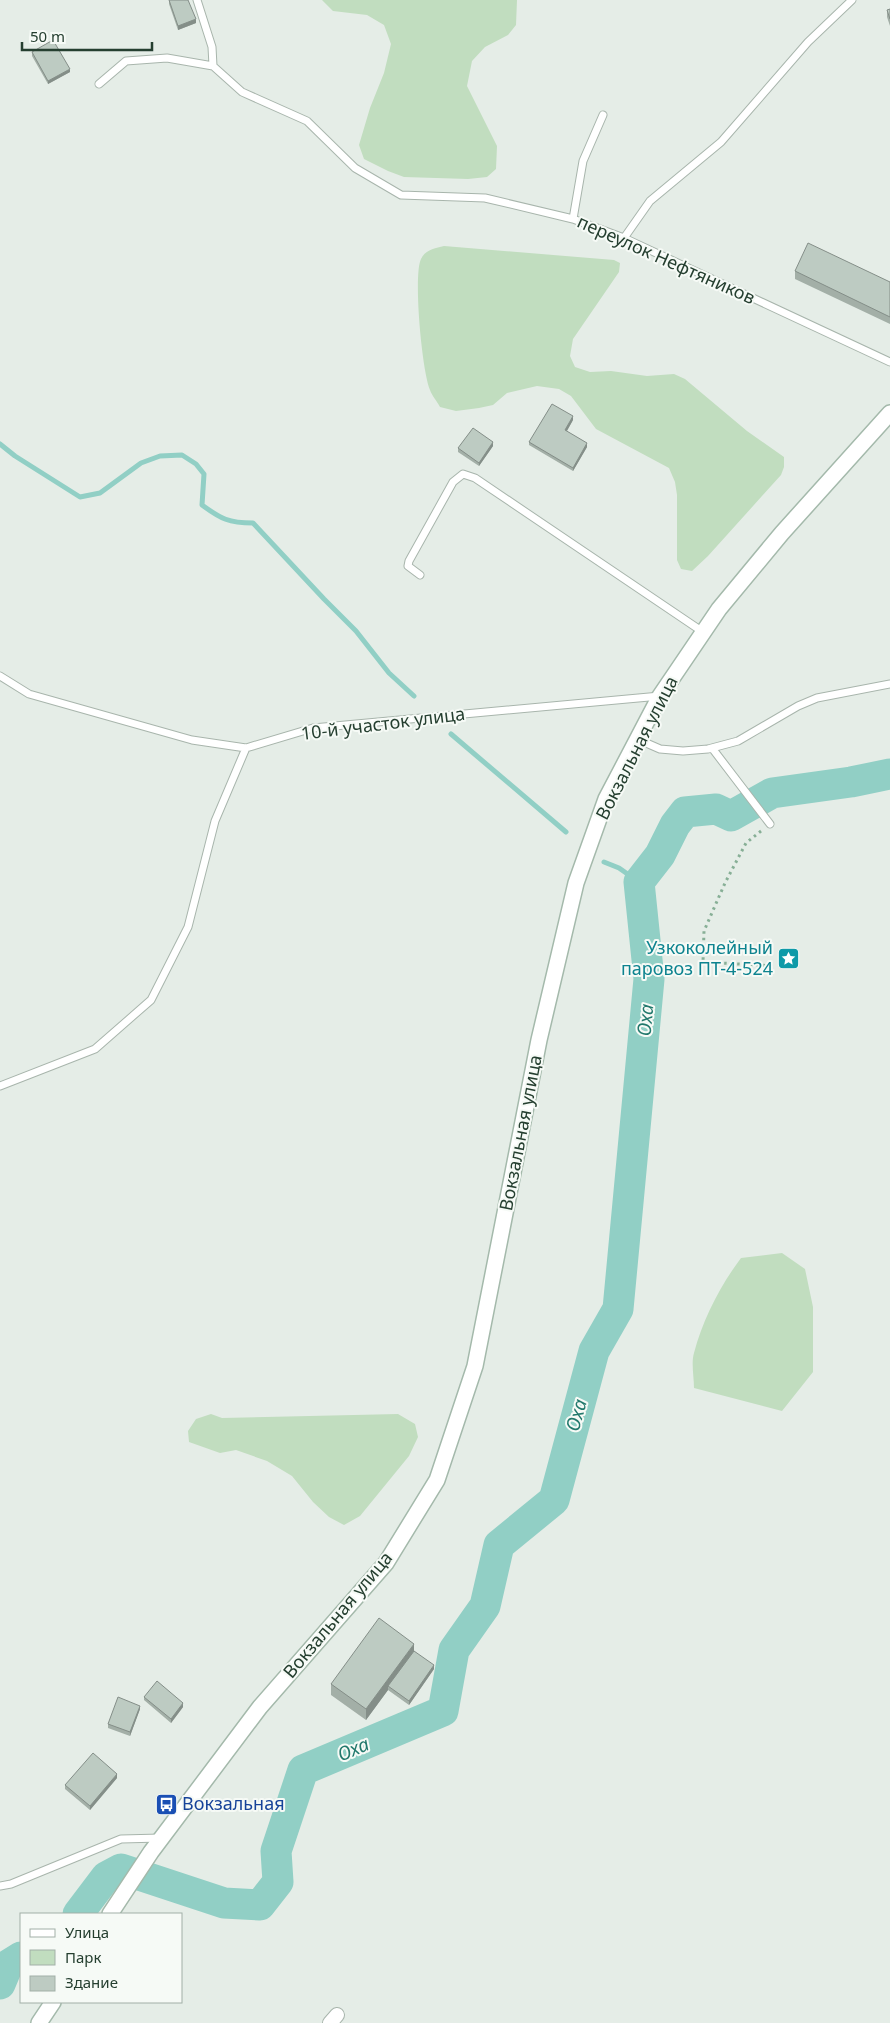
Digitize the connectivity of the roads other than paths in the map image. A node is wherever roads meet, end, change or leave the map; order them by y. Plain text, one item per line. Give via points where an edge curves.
1 (197, 0) edge
2 (852, 0) edge
3 (213, 66) junction
4 (99, 84) dead end
5 (603, 115) dead end
6 (573, 219) junction
7 (624, 238) junction
8 (890, 362) edge
9 (890, 413) edge
10 (420, 575) dead end
11 (704, 632) junction
12 (0, 676) edge
13 (890, 684) edge
14 (660, 696) junction
15 (637, 739) junction
16 (246, 748) junction
17 (712, 748) junction
18 (770, 824) road end
19 (0, 1086) edge
20 (161, 1838) junction
21 (0, 1886) edge
22 (111, 1913) edge
23 (52, 2003) edge
24 (39, 2023) edge

1 - 3 lane via 212,47
2 - 7 lane via 808,42 721,142 650,201
3 - 4 lane via 167,58 126,61
3 - 6 lane, переулок Нефтяников via 242,92 307,122 355,168 401,195 485,198
5 - 6 lane via 583,161
6 - 7 lane, переулок Нефтяников
7 - 8 lane, переулок Нефтяников
9 - 11 street, Вокзальная улица via 782,533
10 - 11 lane via 408,566 409,561 453,482 464,474 475,478
11 - 14 street, Вокзальная улица
12 - 16 lane, 10-й участок улица via 29,694 192,740
13 - 17 lane via 816,698 738,741
14 - 15 street, Вокзальная улица
14 - 16 lane, 10-й участок улица via 313,728
15 - 17 lane via 660,749 683,752
15 - 20 street, Вокзальная улица via 606,799 576,884 539,1040 474,1366 437,1480 386,1563 260,1707
16 - 19 lane via 215,821 188,927 152,1000 95,1049
17 - 18 lane
20 - 21 lane via 121,1839
20 - 22 street, Вокзальная улица
23 - 24 street

